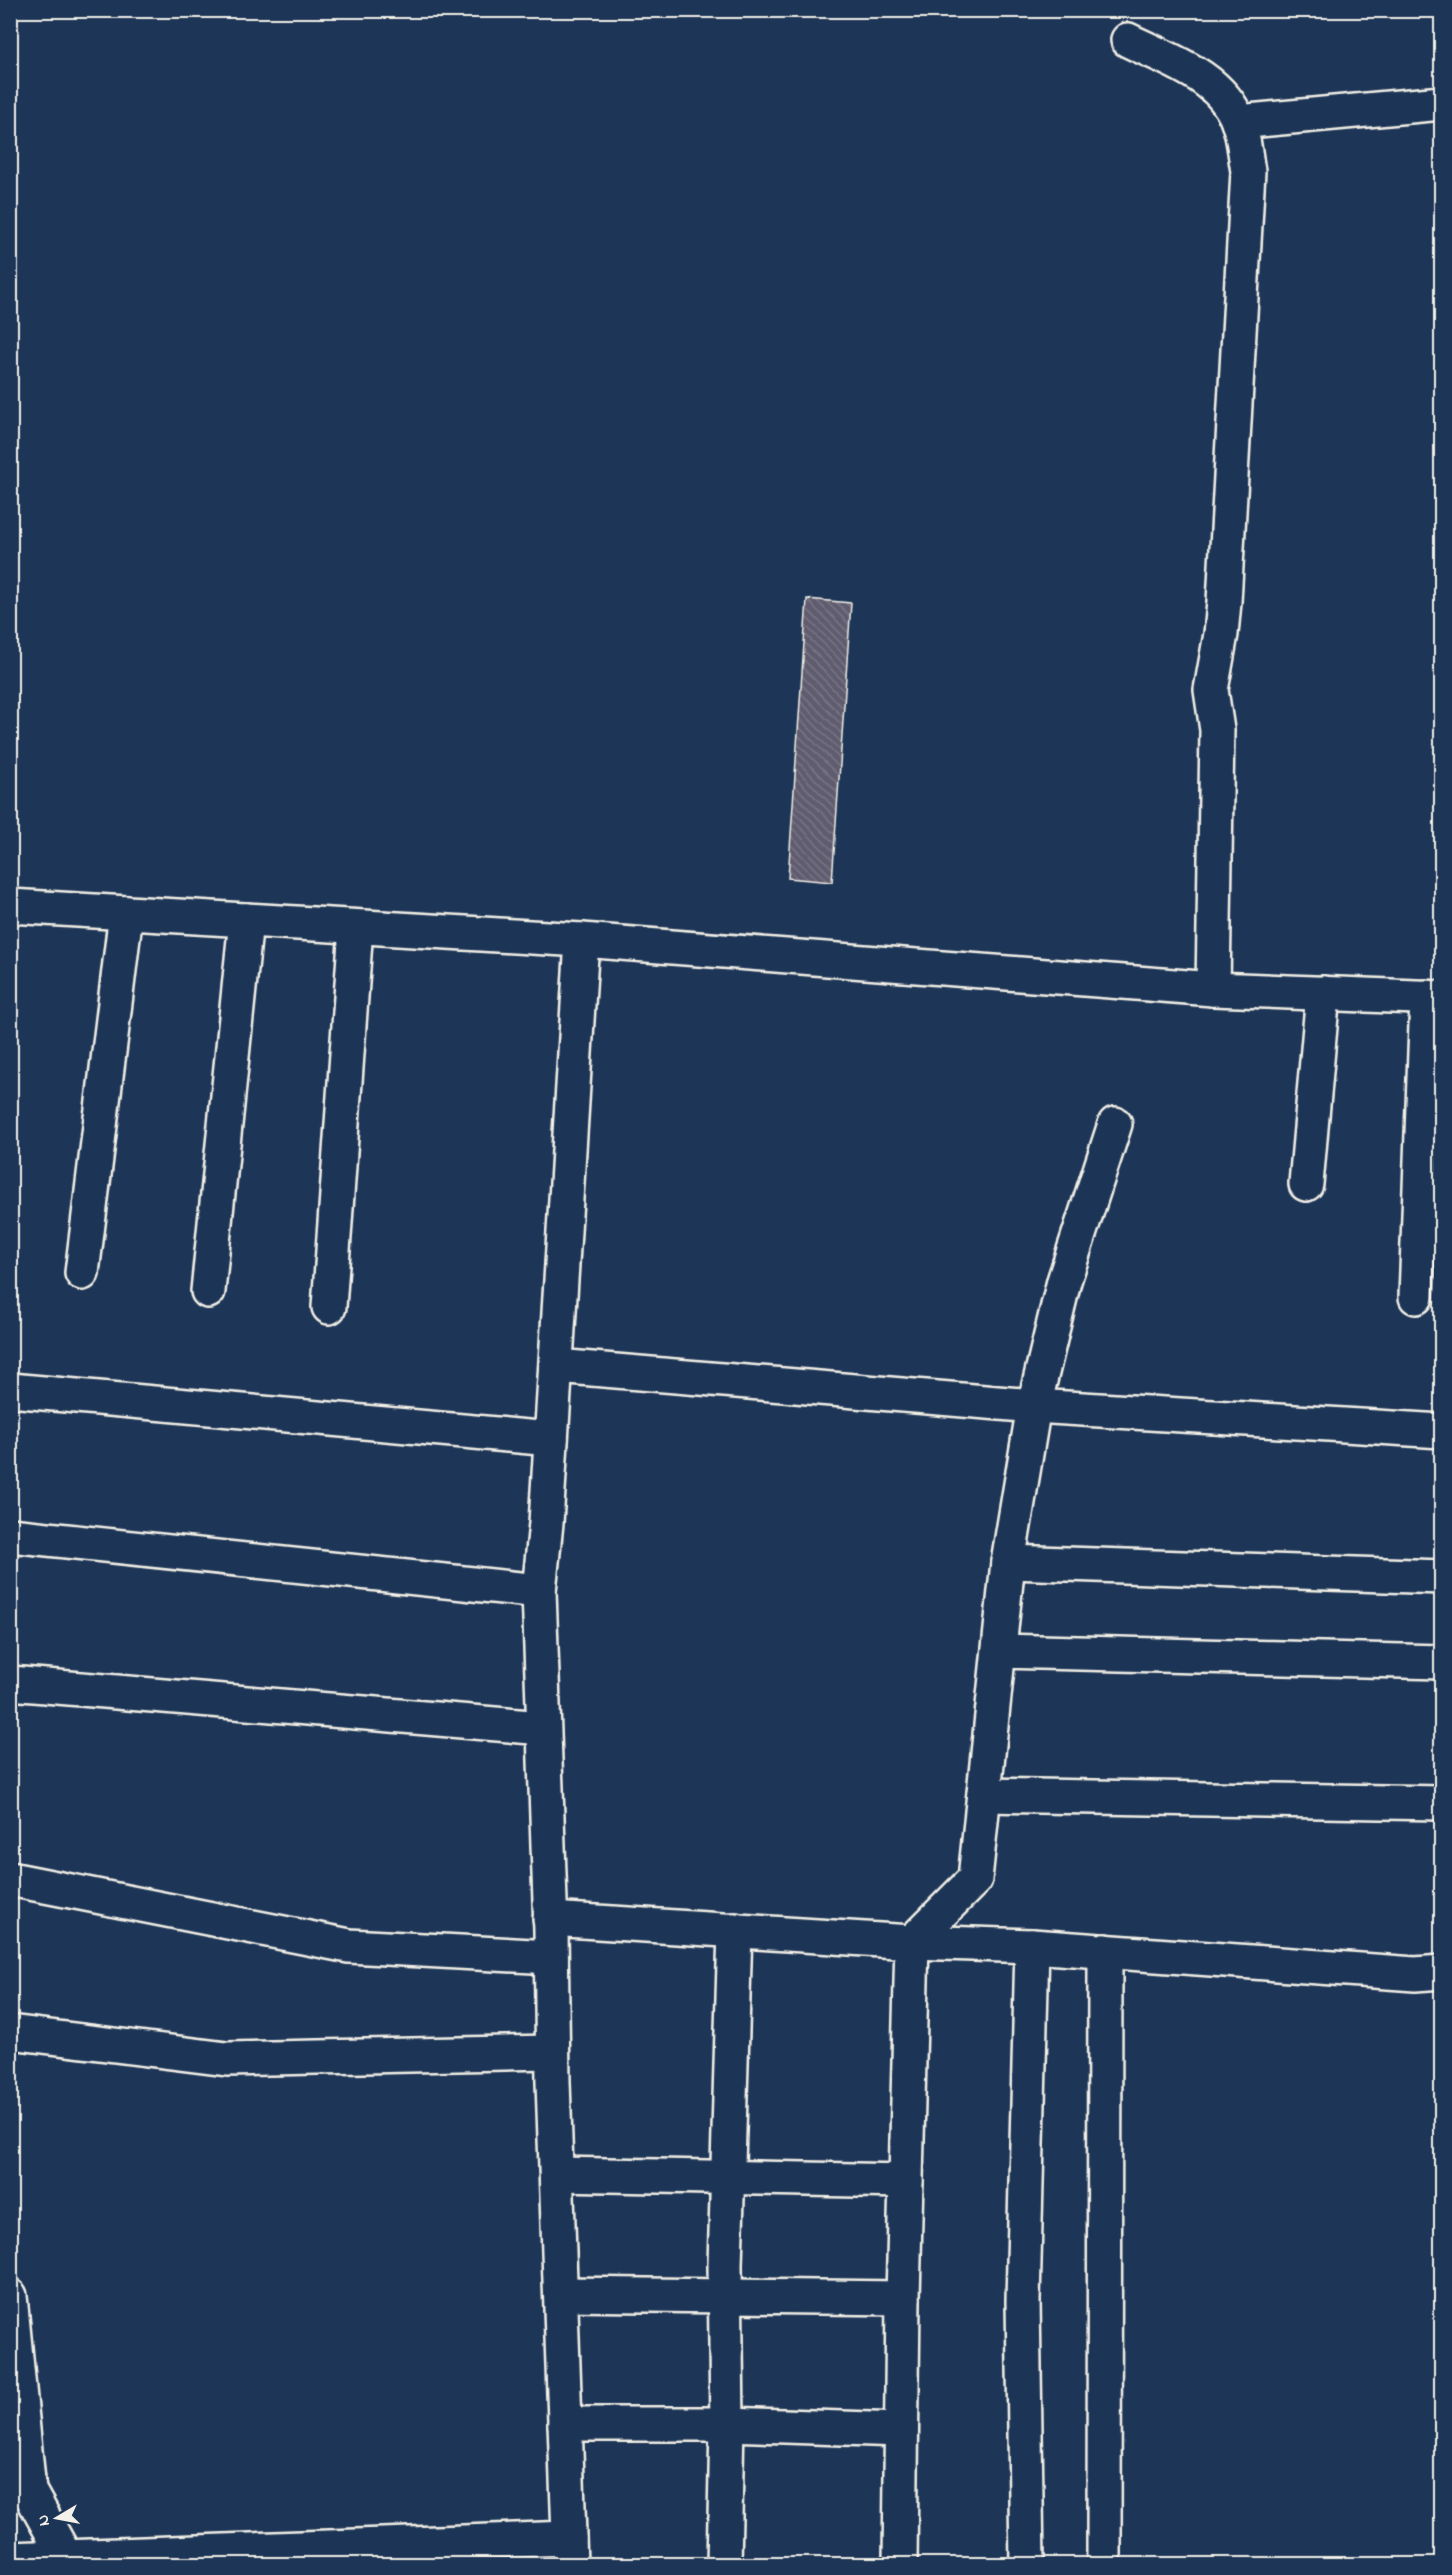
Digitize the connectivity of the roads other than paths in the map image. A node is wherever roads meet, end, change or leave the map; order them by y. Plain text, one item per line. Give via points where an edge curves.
1 (1128, 40) dead end
2 (1442, 103) edge
3 (1238, 122) junction
4 (10, 906) edge
5 (126, 913) junction
6 (246, 920) junction
7 (356, 927) junction
8 (582, 940) junction
9 (1213, 989) junction
10 (1323, 993) junction
11 (1434, 997) edge
12 (1115, 1124) dead end
13 (1306, 1184) dead end
14 (82, 1273) dead end
15 (208, 1291) dead end
16 (1416, 1297) dead end
17 (328, 1307) dead end
18 (556, 1366) junction
19 (10, 1390) edge
20 (1034, 1406) junction
21 (1442, 1431) edge
22 (551, 1439) junction
23 (11, 1541) edge
24 (1008, 1562) junction
25 (1442, 1577) edge
26 (538, 1591) junction
27 (999, 1651) junction
28 (1442, 1662) edge
29 (10, 1683) edge
30 (543, 1728) junction
31 (984, 1795) junction
32 (1442, 1803) edge
33 (10, 1879) edge
34 (550, 1919) junction
35 (735, 1930) junction
36 (912, 1942) junction
37 (1032, 1946) junction
38 (1105, 1951) junction
39 (551, 1958) junction
40 (1442, 1972) edge
41 (10, 2032) edge
42 (552, 2052) junction
43 (557, 2174) junction
44 (728, 2176) junction
45 (906, 2181) junction
46 (562, 2294) junction
47 (725, 2295) junction
48 (10, 2296) edge
49 (903, 2298) junction
50 (565, 2424) junction
51 (727, 2424) junction
52 (902, 2430) junction
53 (570, 2551) edge
54 (10, 2559) edge
55 (66, 2560) edge
56 (724, 2565) edge
57 (900, 2565) edge
58 (1027, 2565) edge
59 (1104, 2565) edge

1 - 3 street via 1194,72 1224,94
2 - 3 street
3 - 9 street via 1248,171 1224,602 1211,690 1217,730
4 - 5 street
5 - 6 street
5 - 14 street
6 - 7 street
6 - 15 street
7 - 8 street
7 - 17 street
8 - 9 street
8 - 18 street
9 - 10 street
10 - 11 street
10 - 13 street
11 - 16 street
12 - 20 street via 1064,1281
18 - 20 street
18 - 22 street
19 - 22 street
20 - 21 street
20 - 24 street
22 - 26 street
23 - 26 street
24 - 25 street
24 - 27 street
26 - 30 street
27 - 28 street
27 - 31 street
29 - 30 street
30 - 34 street
31 - 32 street
31 - 36 street via 975,1880
33 - 39 street via 349,1946
34 - 35 street
34 - 39 street
35 - 36 street
35 - 44 street
36 - 37 street
36 - 45 street
37 - 38 street
37 - 58 street via 1023,2301
38 - 40 street via 1415,1974
38 - 59 street
39 - 42 street
41 - 42 street via 227,2059
42 - 43 street
43 - 44 street
43 - 46 street
44 - 45 street
44 - 47 street
45 - 49 street
46 - 47 street
46 - 50 street
47 - 49 street
47 - 51 street
48 - 55 street via 29,2491
49 - 52 street
50 - 51 street
50 - 53 street
51 - 52 street
51 - 56 street
52 - 57 street
53 - 55 street
54 - 55 street

